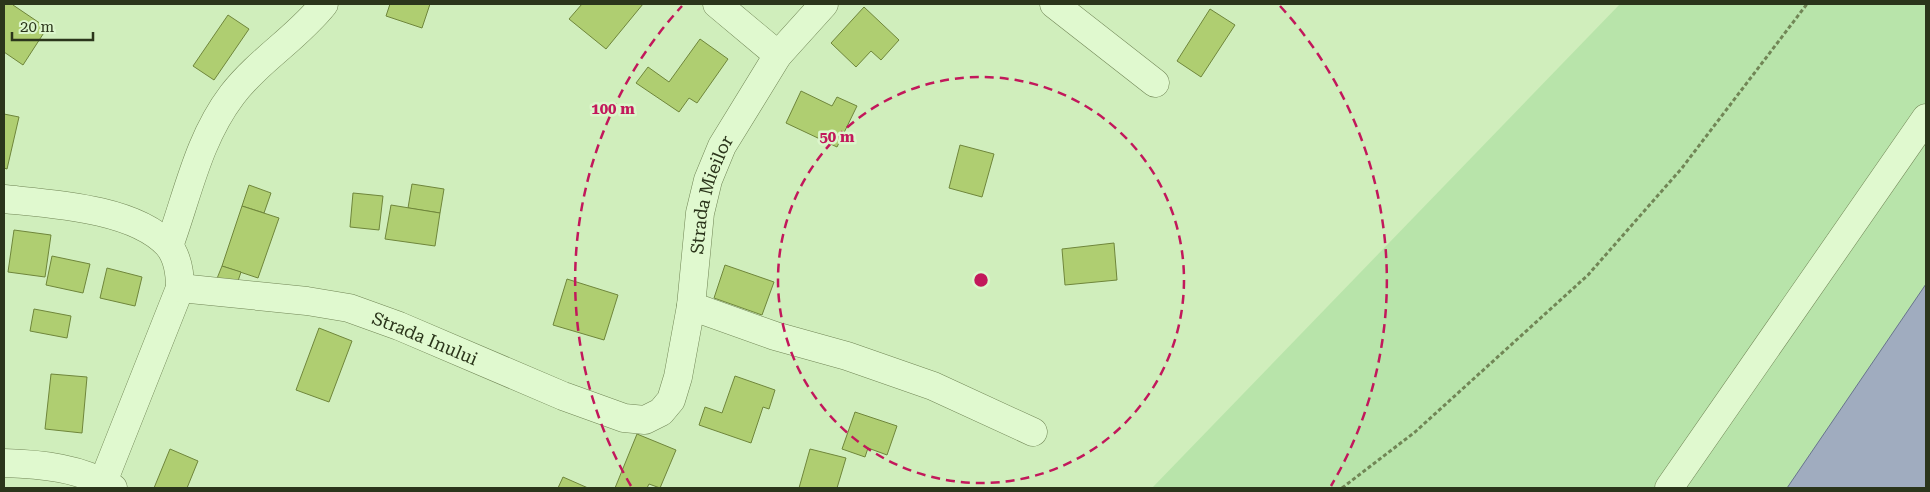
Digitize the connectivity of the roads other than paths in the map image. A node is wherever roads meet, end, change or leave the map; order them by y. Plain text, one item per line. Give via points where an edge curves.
1 (324, 4) edge
2 (718, 4) edge
3 (824, 4) edge
4 (1054, 4) edge
5 (778, 55) junction
6 (1155, 83) dead end
7 (1926, 118) edge
8 (4, 199) edge
9 (169, 246) junction
10 (180, 288) junction
11 (691, 306) junction
12 (661, 412) joint
13 (1033, 432) dead end
14 (4, 462) edge
15 (108, 485) edge
16 (1669, 488) edge

1 - 9 street via 314,17 260,63 232,95 210,130
2 - 5 street
3 - 5 street, Strada Mieilor
4 - 6 street
5 - 11 street, Strada Mieilor via 722,146 708,180 700,213
7 - 16 street
8 - 9 street via 106,214 143,226
9 - 10 street via 180,272
10 - 12 street, Strada Inului via 349,308 624,418 645,420
10 - 15 street
11 - 12 street, Strada Mieilor via 678,377 671,400
11 - 13 street via 933,386
14 - 15 street via 58,467

